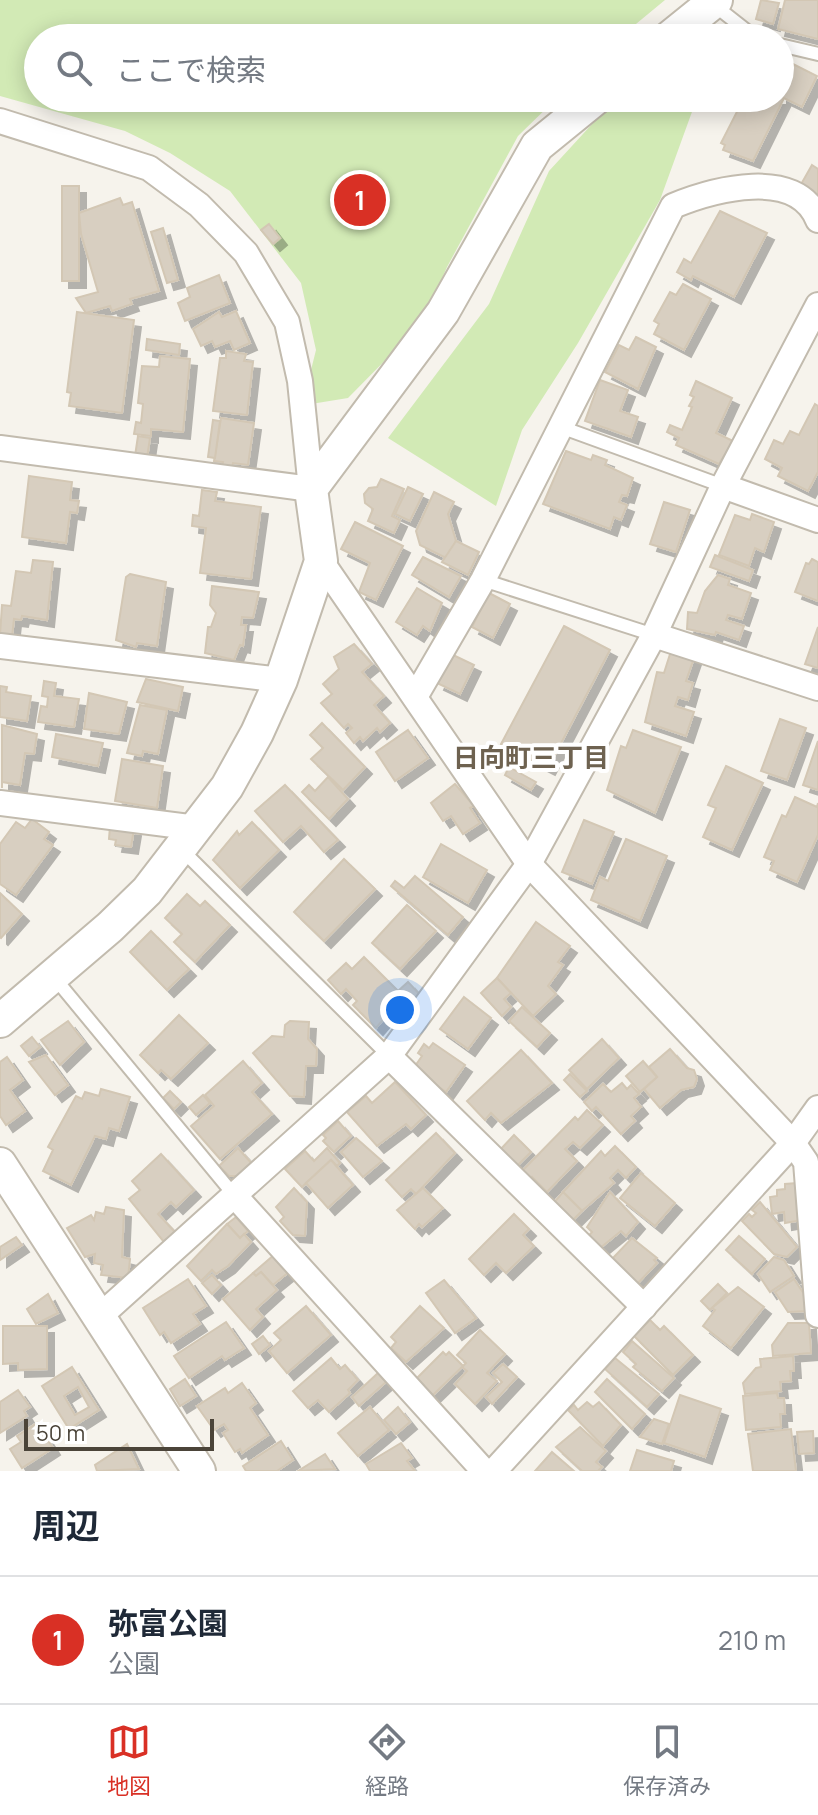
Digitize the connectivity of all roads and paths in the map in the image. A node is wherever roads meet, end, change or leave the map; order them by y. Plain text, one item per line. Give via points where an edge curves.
1 (714, 2) edge
2 (686, 24) edge
3 (740, 24) edge
4 (794, 48) edge
5 (818, 54) edge
6 (579, 112) edge
7 (0, 121) edge
8 (818, 220) edge
9 (818, 305) edge
10 (558, 426) junction
11 (0, 448) edge
12 (723, 486) junction
13 (311, 489) junction
14 (818, 520) edge
15 (321, 561) junction
16 (483, 580) junction
17 (654, 635) junction
18 (0, 646) edge
19 (281, 680) junction
20 (818, 688) edge
21 (415, 697) junction
22 (0, 803) edge
23 (189, 838) junction
24 (529, 864) junction
25 (53, 976) junction
26 (0, 1021) edge
27 (389, 1056) junction
28 (818, 1108) edge
29 (793, 1143) junction
30 (0, 1164) edge
31 (234, 1195) junction
32 (644, 1307) junction
33 (818, 1315) edge
34 (99, 1317) junction
35 (199, 1471) edge
36 (484, 1471) edge
37 (494, 1471) edge

1 - 2 street
1 - 3 lane
4 - 5 lane
6 - 13 street via 537,146 443,312
7 - 13 street via 149,168 199,205 246,253 287,322 300,381
8 - 10 street via 787,189 762,185 697,196 673,206
9 - 12 street
10 - 12 lane
10 - 16 street
11 - 13 street
12 - 14 street
12 - 17 street
13 - 15 street
15 - 19 street
15 - 21 street
16 - 17 lane
16 - 21 street
17 - 20 street
17 - 24 street
18 - 19 street
19 - 23 street via 250,746
21 - 24 street
22 - 23 street
23 - 25 street via 138,900
23 - 27 lane
24 - 27 street
24 - 29 street
25 - 26 street
25 - 31 lane
27 - 31 street
27 - 32 street
28 - 29 street
29 - 32 street
29 - 33 street via 806,1162
30 - 34 street
31 - 34 street
31 - 36 street
32 - 37 street
34 - 35 street

